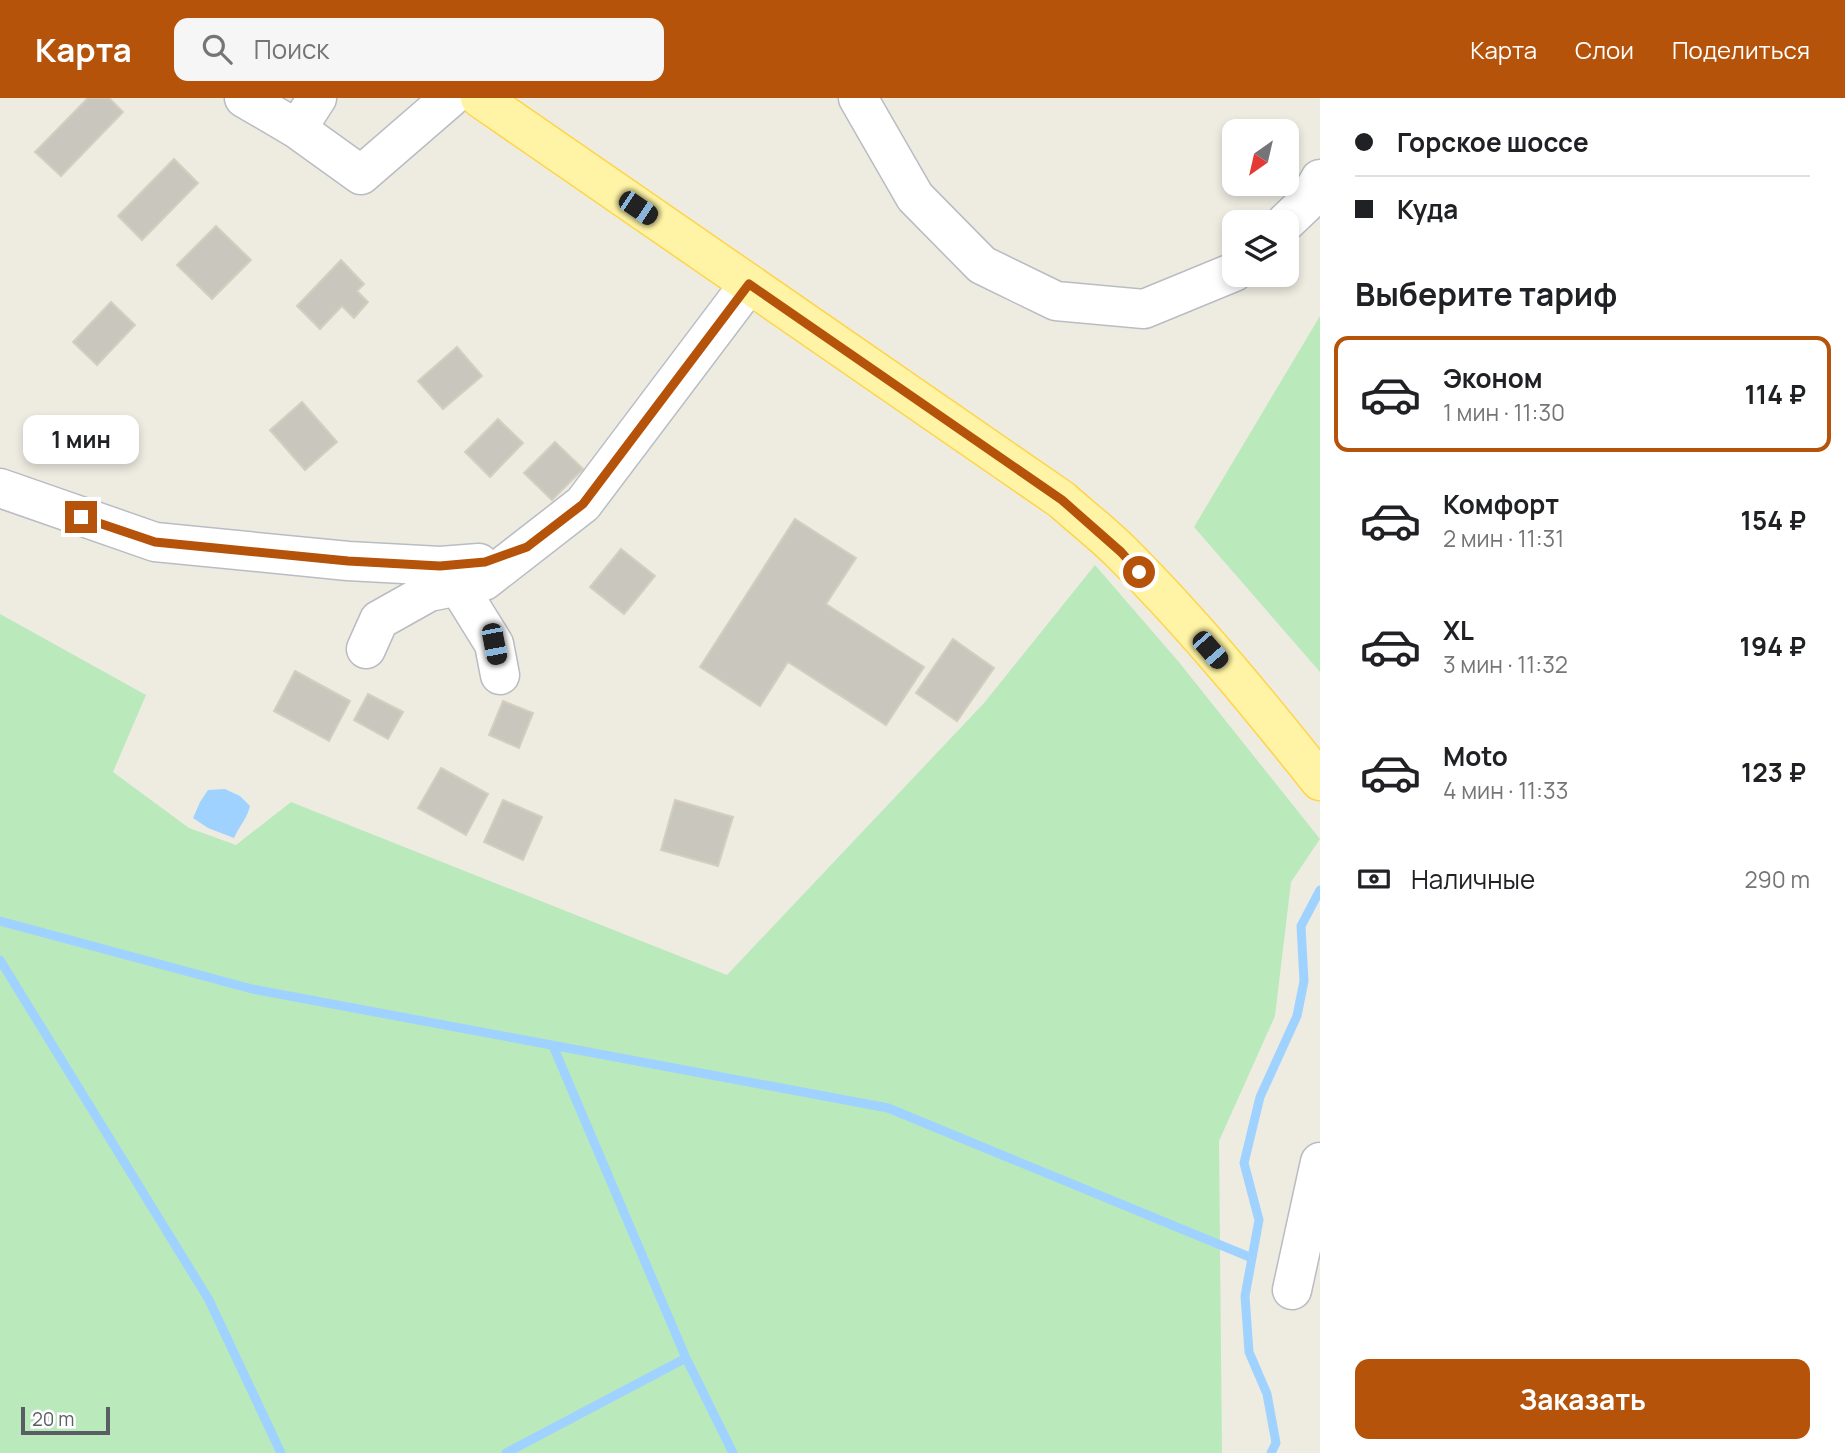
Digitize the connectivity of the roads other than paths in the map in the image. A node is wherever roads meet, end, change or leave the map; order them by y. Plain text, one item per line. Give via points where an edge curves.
1 (244, 98) edge
2 (450, 98) edge
3 (480, 98) edge
4 (858, 98) edge
5 (307, 113) edge
6 (523, 114) edge
7 (1320, 179) edge
8 (1299, 210) edge
9 (1222, 277) edge
10 (749, 284) junction
11 (0, 488) edge
12 (527, 547) junction
13 (458, 586) junction
14 (366, 649) dead end
15 (500, 675) dead end
16 (1320, 781) edge
17 (1320, 1162) edge
18 (1292, 1290) dead end

1 - 5 street
2 - 5 street via 361,175
3 - 6 main road
4 - 9 street via 915,197 982,265 1056,301 1144,309
6 - 10 main road
7 - 8 street
10 - 12 street via 583,504
10 - 16 main road via 1062,500 1121,552 1176,611
11 - 12 street via 155,542 440,566 485,562
12 - 13 street via 484,581
13 - 14 street via 429,592 379,620
13 - 15 street via 494,644
17 - 18 street

